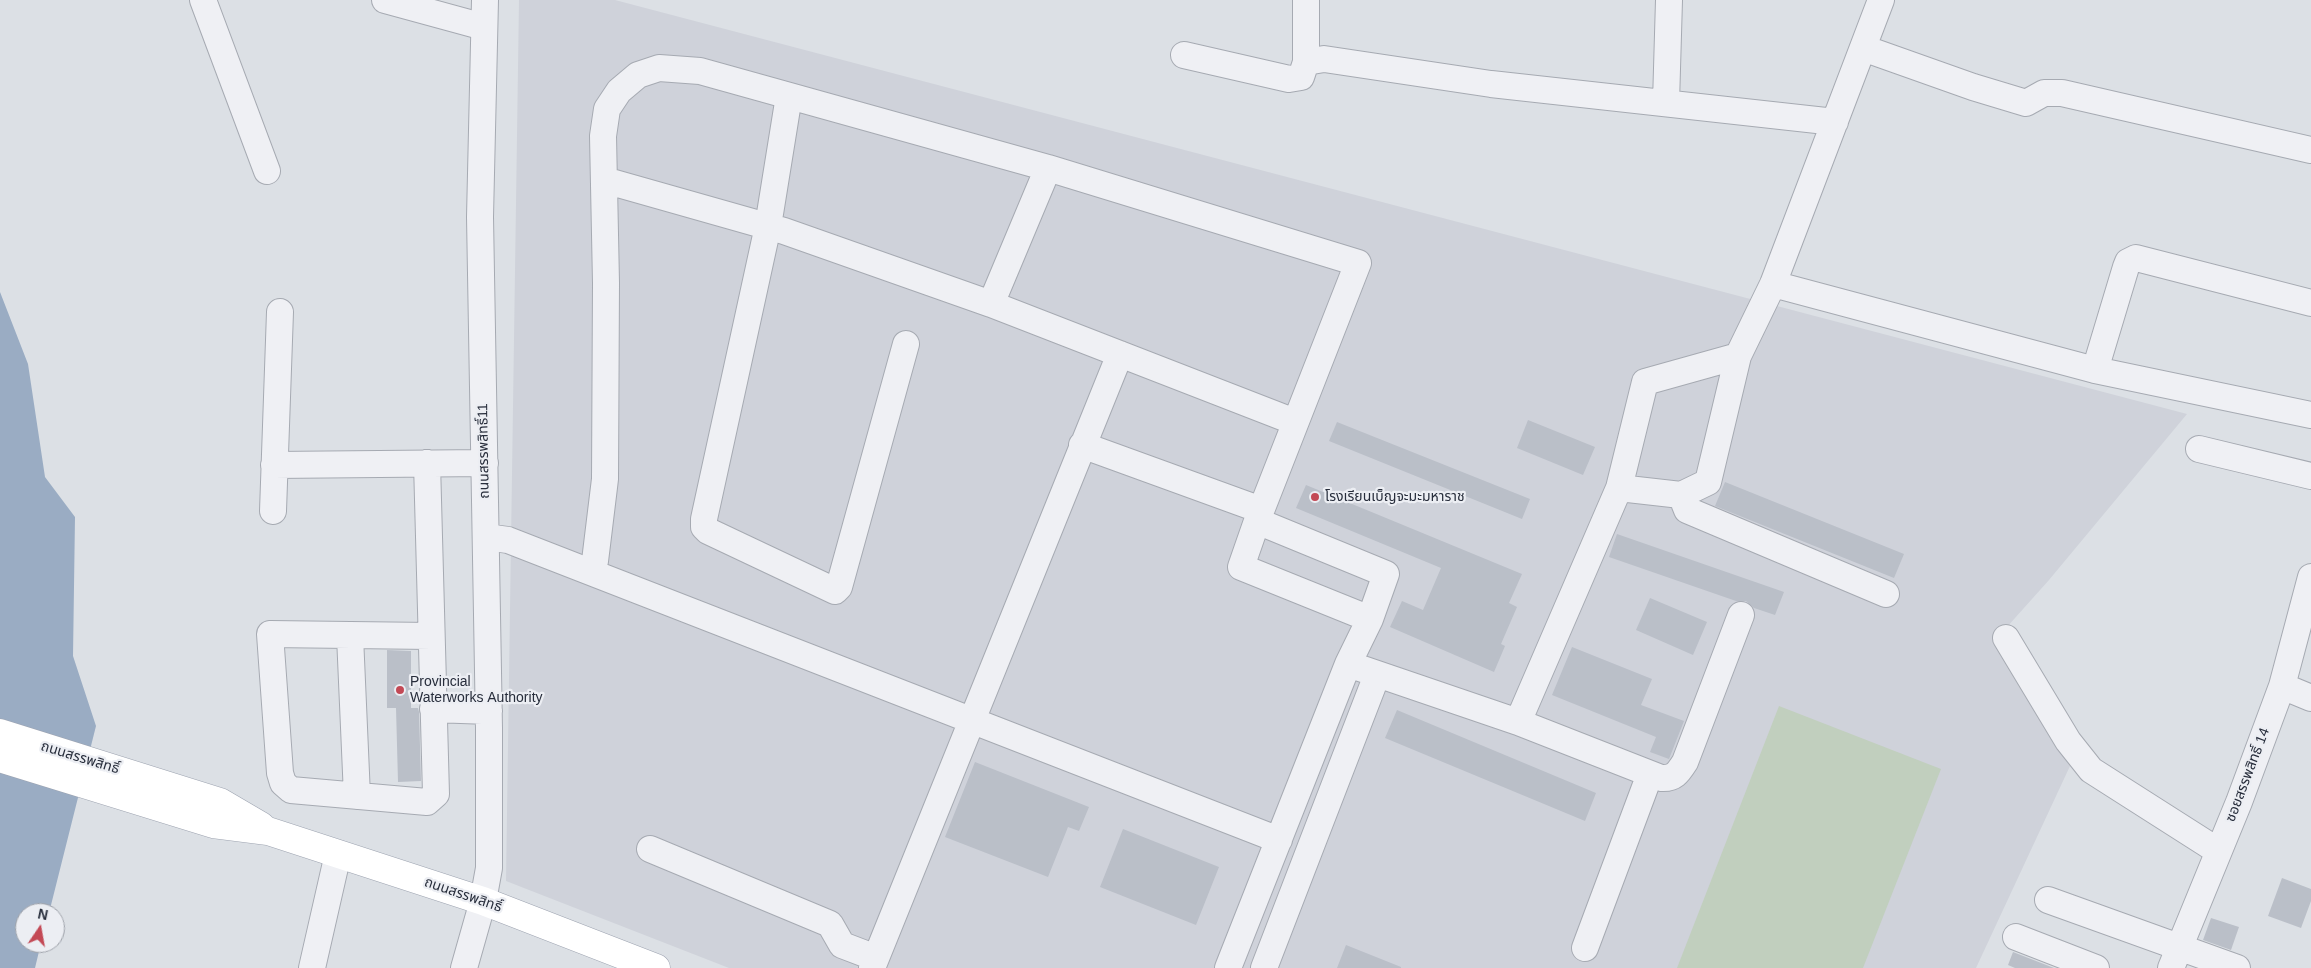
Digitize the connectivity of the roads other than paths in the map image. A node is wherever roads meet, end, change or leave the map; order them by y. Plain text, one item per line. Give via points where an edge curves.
1 (203, 0) edge
2 (385, 0) edge
3 (485, 0) edge
4 (1306, 0) edge
5 (1669, 0) edge
6 (1881, 0) edge
7 (484, 28) junction
8 (1863, 48) junction
9 (1184, 56) dead end
10 (1306, 62) junction
11 (789, 96) junction
12 (1666, 103) junction
13 (1835, 122) junction
14 (2311, 150) edge
15 (1048, 168) junction
16 (267, 171) dead end
17 (604, 180) junction
18 (768, 226) junction
19 (1773, 284) junction
20 (991, 304) junction
21 (2311, 304) edge
22 (280, 312) dead end
23 (906, 344) dead end
24 (1120, 354) junction
25 (1738, 356) junction
26 (2095, 370) junction
27 (2311, 415) edge
28 (1295, 422) junction
29 (1082, 445) junction
30 (2199, 449) dead end
31 (428, 463) junction
32 (485, 463) junction
33 (274, 466) junction
34 (2311, 476) edge
35 (1619, 488) junction
36 (1681, 496) junction
37 (272, 511) dead end
38 (1259, 516) junction
39 (486, 537) junction
40 (591, 572) junction
41 (2310, 589) edge
42 (1886, 594) dead end
43 (1741, 615) dead end
44 (1370, 619) junction
45 (350, 636) junction
46 (431, 636) junction
47 (2006, 638) dead end
48 (1348, 664) junction
49 (1376, 675) junction
50 (2282, 686) junction
51 (2311, 698) edge
52 (433, 709) junction
53 (489, 711) junction
54 (970, 721) junction
55 (1518, 722) junction
56 (0, 733) edge
57 (0, 758) edge
58 (1650, 774) junction
59 (357, 796) junction
60 (217, 813) junction
61 (1279, 840) junction
62 (650, 849) dead end
63 (2218, 851) junction
64 (338, 854) junction
65 (2048, 900) dead end
66 (483, 901) junction
67 (2016, 937) dead end
68 (1584, 948) dead end
69 (2175, 958) edge
70 (874, 963) edge
71 (639, 965) edge
72 (312, 968) edge
73 (464, 968) edge
74 (1228, 968) edge
75 (1264, 968) edge
76 (2096, 968) edge
77 (2237, 968) edge

1 - 16 street
2 - 7 street
3 - 7 street, ถนนสรรพสิทธิ์11
4 - 10 street
5 - 12 street
6 - 8 street
7 - 32 street, ถนนสรรพสิทธิ์11 via 480,217
8 - 13 street
8 - 14 street via 2026,103 2044,93 2062,93
9 - 10 street via 1289,79 1302,77
10 - 12 street via 1324,59 1491,84
11 - 15 street
11 - 17 street via 700,71 659,68 638,75 619,91 607,109 603,136
11 - 18 street
12 - 13 street
13 - 19 street
15 - 20 street
15 - 28 street via 1358,263
17 - 18 street
17 - 40 street via 605,479
18 - 20 street
18 - 23 street via 704,519 704,527 708,531 835,591 839,587
19 - 25 street
19 - 26 street
20 - 24 street
21 - 26 street via 2136,258 2126,267
22 - 33 street
24 - 28 street
24 - 29 street
25 - 35 street via 1645,382
25 - 36 street via 1708,482
26 - 27 street
28 - 38 street
29 - 38 street
29 - 54 street
30 - 34 street
31 - 32 street
31 - 33 street
31 - 46 street
32 - 39 street, ถนนสรรพสิทธิ์11
33 - 37 street
35 - 36 street
35 - 55 street
36 - 42 street via 1687,510
38 - 44 street via 1386,574
38 - 44 street via 1241,567
39 - 40 street via 508,540
39 - 53 street, ถนนสรรพสิทธิ์11
40 - 54 street
41 - 50 street, ซอยสรรพสิทธิ์ 14
43 - 58 street via 1685,762 1670,778
44 - 48 street
45 - 46 street
45 - 59 street
45 - 59 street via 270,634 280,773 284,783 291,790
46 - 52 street
47 - 63 street via 2068,741 2091,770
48 - 49 street
48 - 61 street
49 - 55 street
49 - 75 street
50 - 51 street
50 - 63 street, ซอยสรรพสิทธิ์ 14
52 - 53 street
52 - 59 street via 436,789 433,799 427,802
53 - 66 street, ถนนสรรพสิทธิ์11 via 489,868
54 - 61 street
54 - 70 street
55 - 58 street
56 - 60 main road, ถนนสรรพสิทธิ์
57 - 60 main road, ถนนสรรพสิทธิ์
58 - 68 street
60 - 64 main road, ถนนสรรพสิทธิ์
61 - 74 street
62 - 70 street via 830,924 842,945
63 - 69 street, ซอยสรรพสิทธิ์ 14
64 - 66 main road, ถนนสรรพสิทธิ์
64 - 72 street
65 - 69 street
66 - 71 main road, ถนนสรรพสิทธิ์
66 - 73 street, ถนนสรรพสิทธิ์11
67 - 76 street
69 - 77 street

